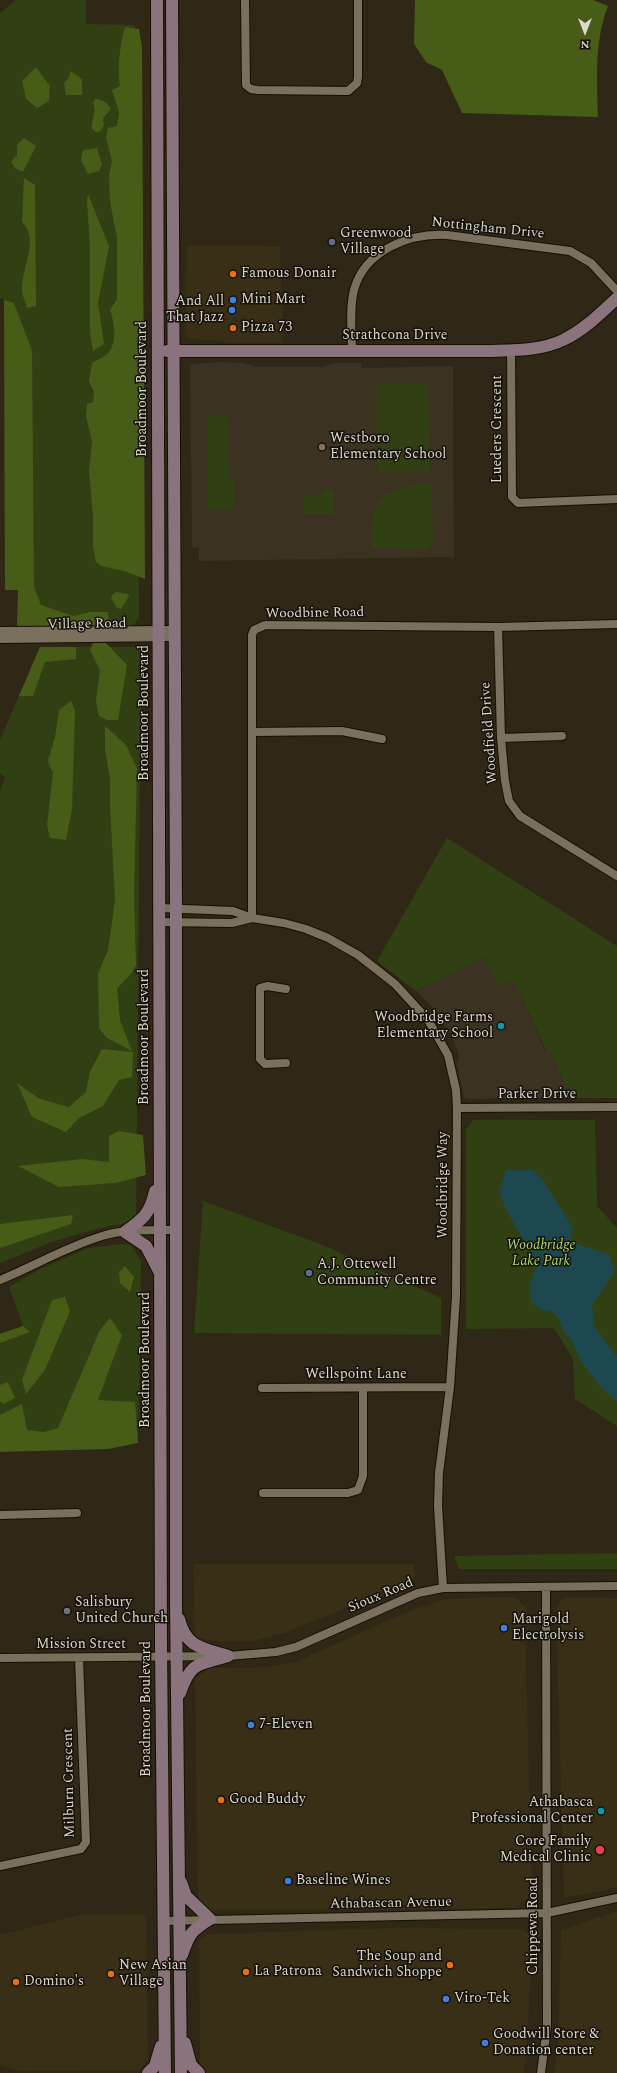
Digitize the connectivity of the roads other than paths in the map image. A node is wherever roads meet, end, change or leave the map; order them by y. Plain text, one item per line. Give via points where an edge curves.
1 (157, 0) edge
2 (172, 0) edge
3 (245, 0) edge
4 (358, 0) edge
5 (617, 291) edge
6 (617, 298) edge
7 (511, 350) junction
8 (158, 351) junction
9 (174, 351) junction
10 (352, 352) junction
11 (617, 499) edge
12 (617, 624) edge
13 (498, 627) junction
14 (0, 631) edge
15 (160, 634) junction
16 (174, 634) junction
17 (0, 639) edge
18 (252, 732) junction
19 (562, 736) dead end
20 (501, 738) junction
21 (382, 739) dead end
22 (617, 876) edge
23 (176, 907) junction
24 (160, 908) junction
25 (252, 918) junction
26 (160, 922) junction
27 (175, 922) junction
28 (286, 989) dead end
29 (286, 1063) dead end
30 (617, 1107) edge
31 (457, 1108) junction
32 (160, 1169) junction
33 (160, 1230) junction
34 (175, 1230) junction
35 (125, 1232) junction
36 (161, 1276) junction
37 (0, 1280) edge
38 (450, 1387) junction
39 (262, 1388) dead end
40 (363, 1388) junction
41 (263, 1493) dead end
42 (77, 1513) dead end
43 (0, 1515) edge
44 (617, 1586) edge
45 (546, 1587) junction
46 (443, 1588) junction
47 (176, 1602) junction
48 (228, 1656) junction
49 (161, 1657) junction
50 (176, 1657) junction
51 (0, 1658) edge
52 (79, 1658) junction
53 (178, 1718) junction
54 (0, 1866) edge
55 (178, 1870) junction
56 (617, 1898) edge
57 (547, 1913) junction
58 (210, 1919) junction
59 (164, 1921) junction
60 (178, 1921) junction
61 (179, 1967) junction
62 (179, 2014) junction
63 (164, 2031) junction
64 (148, 2073) edge
65 (165, 2073) edge
66 (181, 2073) edge
67 (199, 2073) edge
68 (541, 2073) edge

1 - 8 main road, Broadmoor Boulevard
2 - 9 main road, Broadmoor Boulevard
3 - 4 street via 246,85 250,89 348,91 357,83 358,78
5 - 10 street, Nottingham Drive via 591,263 570,251 447,235 430,234 416,237 389,248 375,259 360,277 354,290
6 - 7 main road, Strathcona Drive via 595,318 562,340
7 - 10 main road, Strathcona Drive
7 - 11 street, Lueders Crescent via 512,497 518,503
8 - 9 main road, Strathcona Drive
8 - 15 main road, Broadmoor Boulevard
9 - 10 main road, Strathcona Drive
9 - 16 main road, Broadmoor Boulevard
12 - 13 street, Woodbine Road
13 - 18 street, Woodbine Road via 258,627 252,635
13 - 20 street, Woodfield Drive
14 - 15 street, Village Road
15 - 16 street, Village Road
15 - 17 street, Village Road
15 - 24 main road, Broadmoor Boulevard
16 - 23 main road, Broadmoor Boulevard
18 - 21 street via 342,731
18 - 25 street, Woodbine Road
19 - 20 street
20 - 22 street, Woodfield Drive via 509,801 520,816
23 - 24 street, Woodbridge Way
23 - 25 street, Woodbridge Way via 233,911
23 - 27 main road, Broadmoor Boulevard
24 - 26 main road, Broadmoor Boulevard
25 - 27 street, Woodbridge Way via 232,923
25 - 31 street, Woodbridge Way via 284,923 328,938 358,955 394,984 428,1020 438,1035 448,1055
26 - 27 street, Woodbridge Way
26 - 32 main road, Broadmoor Boulevard
27 - 34 main road, Broadmoor Boulevard
28 - 29 street via 266,986 260,988 260,1059 266,1064
30 - 31 street, Parker Drive
31 - 38 street, Woodbridge Way via 456,1296
32 - 33 main road, Broadmoor Boulevard
32 - 35 main road via 149,1212
33 - 34 street
33 - 35 street
33 - 36 main road, Broadmoor Boulevard
34 - 47 main road, Broadmoor Boulevard
35 - 36 main road via 146,1246
35 - 37 street via 103,1236 70,1248
36 - 49 main road, Broadmoor Boulevard
38 - 40 street, Wellspoint Lane
38 - 46 street, Woodbridge Way via 439,1473 438,1506
39 - 40 street, Wellspoint Lane
40 - 41 street via 363,1476 358,1490 348,1493
42 - 43 street
44 - 45 street, Sioux Road
45 - 46 street, Sioux Road
45 - 57 street, Chippewa Road
46 - 48 street, Sioux Road via 418,1593 296,1647 276,1652
47 - 48 main road via 182,1631 189,1641
47 - 50 main road, Broadmoor Boulevard
48 - 50 street, Sioux Road
48 - 53 main road via 190,1670 179,1696
49 - 50 street, Sioux Road
49 - 52 street, Mission Street
49 - 59 main road, Broadmoor Boulevard
50 - 53 main road, Broadmoor Boulevard
51 - 52 street, Mission Street
52 - 54 street, Milburn Crescent via 86,1842 81,1849
53 - 55 main road, Broadmoor Boulevard
55 - 58 main road via 186,1896
55 - 60 main road, Broadmoor Boulevard
56 - 57 street, Athabascan Avenue
57 - 58 street, Athabascan Avenue
57 - 68 street, Chippewa Road via 547,2027
58 - 60 street, Athabascan Avenue
58 - 61 main road via 201,1924 186,1941
59 - 60 street, Athabascan Avenue
59 - 63 main road, Broadmoor Boulevard
60 - 61 main road, Broadmoor Boulevard
61 - 62 main road, Broadmoor Boulevard
62 - 66 main road, Broadmoor Boulevard
62 - 67 main road via 191,2065
63 - 64 main road via 155,2066
63 - 65 main road, Broadmoor Boulevard

